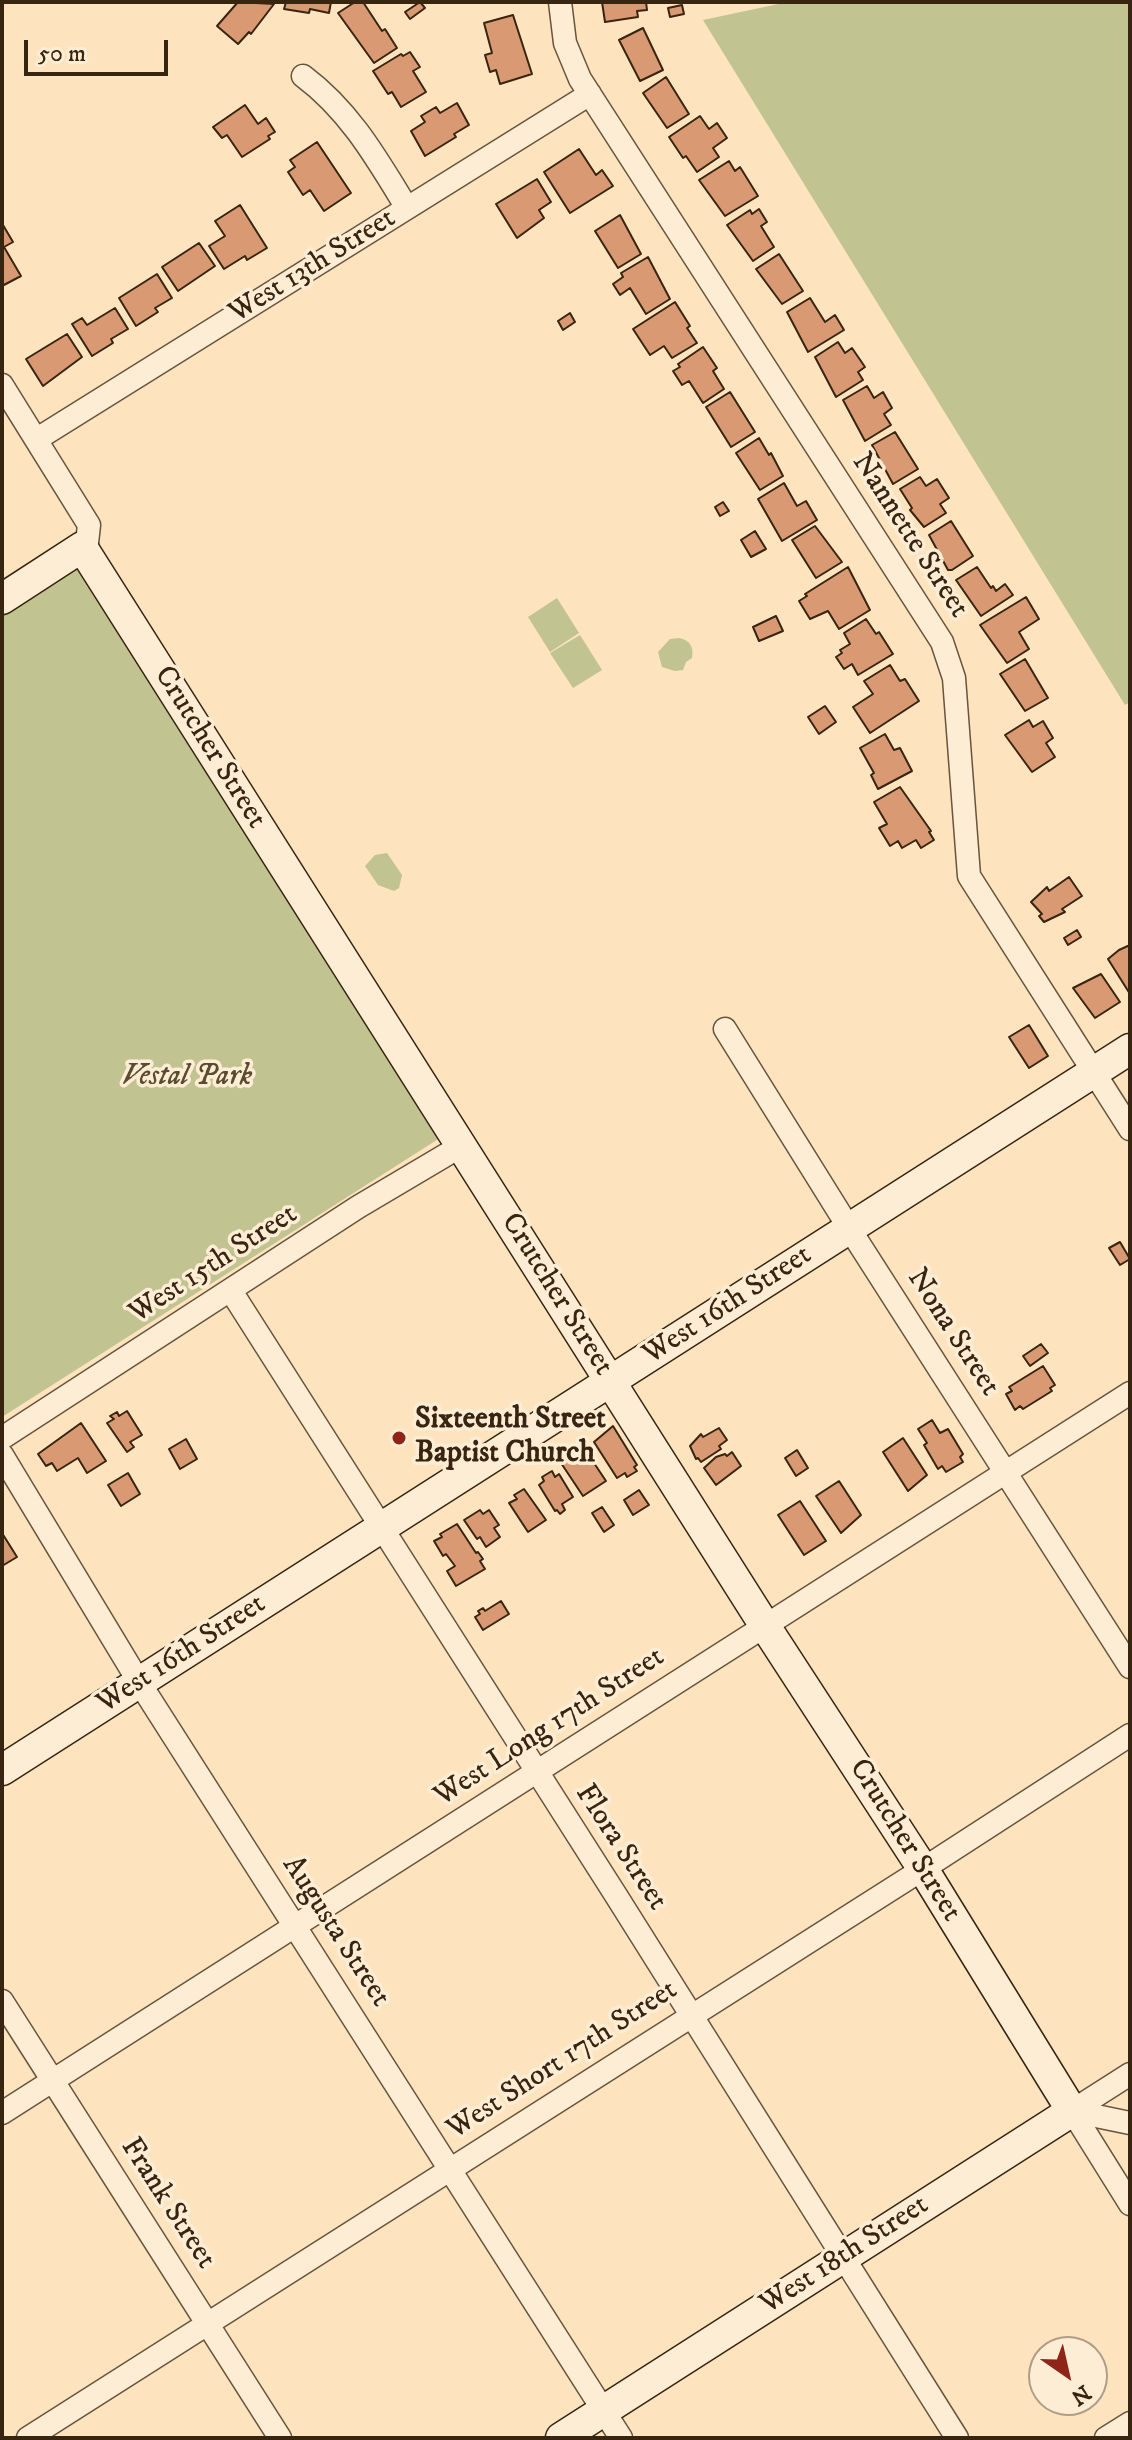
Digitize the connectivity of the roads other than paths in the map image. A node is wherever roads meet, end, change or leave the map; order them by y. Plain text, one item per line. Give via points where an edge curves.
1 (560, 2) edge
2 (303, 76) dead end
3 (590, 94) junction
4 (407, 208) junction
5 (2, 385) edge
6 (37, 439) junction
7 (82, 547) junction
8 (2, 599) edge
9 (725, 1029) dead end
10 (1130, 1049) edge
11 (1094, 1072) junction
12 (1130, 1129) edge
13 (461, 1146) junction
14 (849, 1228) junction
15 (231, 1291) junction
16 (610, 1381) junction
17 (1130, 1393) edge
18 (2, 1438) edge
19 (2, 1455) edge
20 (1005, 1472) junction
21 (380, 1528) junction
22 (765, 1626) junction
23 (1130, 1667) edge
24 (139, 1682) junction
25 (1130, 1735) edge
26 (2, 1770) edge
27 (535, 1773) junction
28 (923, 1869) junction
29 (295, 1926) junction
30 (2, 2001) edge
31 (689, 2016) junction
32 (1130, 2074) edge
33 (53, 2081) junction
34 (1072, 2111) junction
35 (2, 2113) edge
36 (1130, 2123) edge
37 (450, 2169) junction
38 (1130, 2204) edge
39 (842, 2258) junction
40 (207, 2323) junction
41 (604, 2411) junction
42 (1130, 2423) edge
43 (28, 2438) edge
44 (280, 2438) edge
45 (561, 2438) edge
46 (621, 2438) edge
47 (957, 2438) edge
48 (1106, 2438) edge

1 - 3 street, Nannette Street via 569,59
2 - 4 street via 355,126
3 - 4 street, West 13th Street
3 - 11 street, Nannette Street via 942,642 954,678 969,876
4 - 6 street, West 13th Street
5 - 6 street
6 - 7 street via 89,525
7 - 8 street
7 - 13 street, Crutcher Street
9 - 14 street, Nona Street
10 - 11 street, West 16th Street
11 - 12 street, Nannette Street
11 - 14 street, West 16th Street
13 - 15 street, West 15th Street
13 - 16 street, Crutcher Street
14 - 16 street, West 16th Street
14 - 20 street, Nona Street
15 - 18 street, West 15th Street
15 - 21 street, Flora Street
16 - 21 street, West 16th Street
16 - 22 street, Crutcher Street
17 - 20 street, West Long 17th Street
19 - 24 street, Augusta Street
20 - 22 street, West Long 17th Street
20 - 23 street, Nona Street
21 - 24 street, West 16th Street
21 - 27 street, Flora Street
22 - 27 street, West Long 17th Street
22 - 28 street, Crutcher Street
24 - 26 street, West 16th Street
24 - 29 street, Augusta Street
25 - 28 street, West Short 17th Street
27 - 29 street, West Long 17th Street
27 - 31 street, Flora Street
28 - 31 street, West Short 17th Street
28 - 34 street, Crutcher Street
29 - 33 street, West Long 17th Street
29 - 37 street, Augusta Street
30 - 33 street, Frank Street
31 - 37 street, West Short 17th Street
31 - 39 street, Flora Street
32 - 34 street, West 18th Street
33 - 35 street, West Long 17th Street
33 - 40 street, Frank Street
34 - 36 street
34 - 38 street, Crutcher Street
34 - 39 street, West 18th Street
37 - 40 street, West Short 17th Street
37 - 41 street, Augusta Street
39 - 41 street, West 18th Street
39 - 47 street, Flora Street
40 - 43 street, West Short 17th Street
40 - 44 street, Frank Street
41 - 45 street, West 18th Street
41 - 46 street, Augusta Street
42 - 48 street

